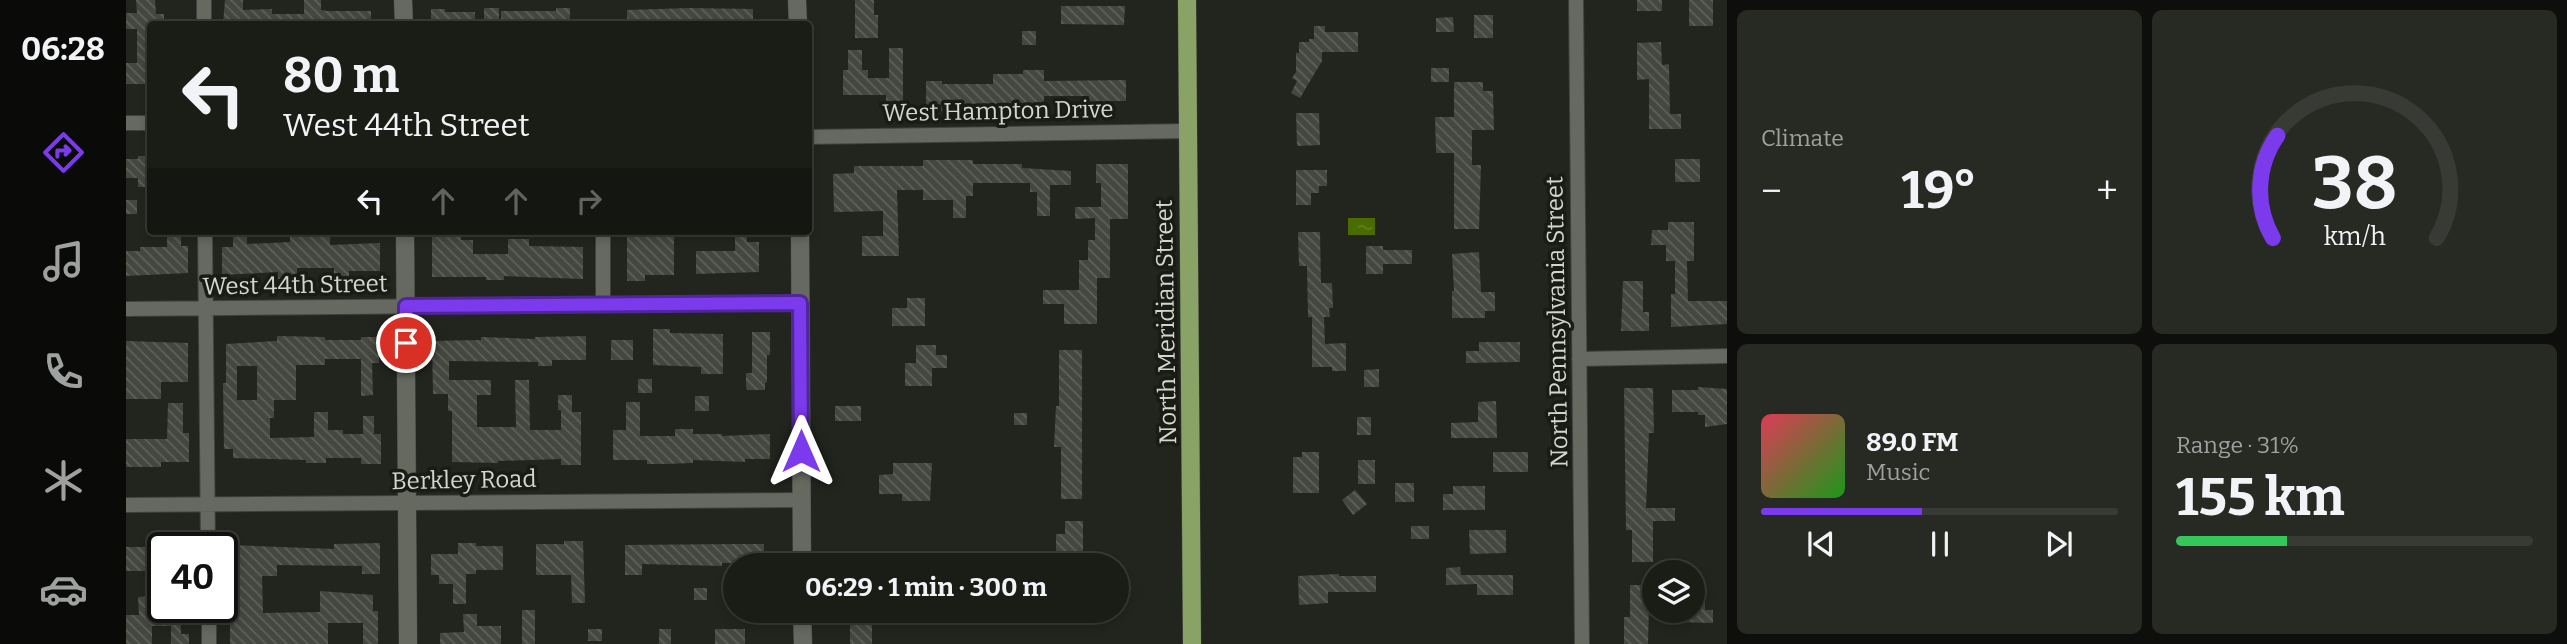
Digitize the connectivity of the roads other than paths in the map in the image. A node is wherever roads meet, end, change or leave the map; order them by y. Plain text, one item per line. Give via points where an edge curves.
1 (204, 0) edge
2 (404, 0) edge
3 (797, 0) edge
4 (1187, 0) edge
5 (1576, 0) edge
6 (204, 21) edge
7 (404, 21) edge
8 (797, 21) edge
9 (126, 123) edge
10 (147, 123) edge
11 (1188, 131) junction
12 (812, 137) edge
13 (205, 235) edge
14 (405, 235) edge
15 (603, 235) edge
16 (800, 235) edge
17 (800, 303) junction
18 (604, 305) junction
19 (406, 306) junction
20 (206, 308) junction
21 (126, 309) edge
22 (1727, 356) edge
23 (1579, 359) junction
24 (802, 500) junction
25 (407, 503) junction
26 (208, 504) junction
27 (126, 505) edge
28 (208, 532) edge
29 (802, 553) edge
30 (209, 623) edge
31 (802, 623) edge
32 (209, 644) edge
33 (408, 644) edge
34 (803, 644) edge
35 (1192, 644) edge
36 (1582, 644) edge

1 - 6 street
2 - 7 main road
3 - 8 main road
4 - 11 main road, North Meridian Street
5 - 23 street, North Pennsylvania Street
9 - 10 street
11 - 12 street, West Hampton Drive
11 - 35 main road, North Meridian Street
13 - 20 street
14 - 19 main road
15 - 18 street
16 - 17 main road
17 - 18 street, West 44th Street
17 - 24 main road
18 - 19 street, West 44th Street
19 - 20 street, West 44th Street
19 - 25 main road
20 - 21 street, West 44th Street
20 - 26 street
22 - 23 street
23 - 36 street, North Pennsylvania Street
24 - 25 street, Berkley Road
24 - 29 main road
25 - 26 street, Berkley Road
25 - 33 main road
26 - 27 street, Berkley Road
26 - 28 street
30 - 32 street
31 - 34 main road

